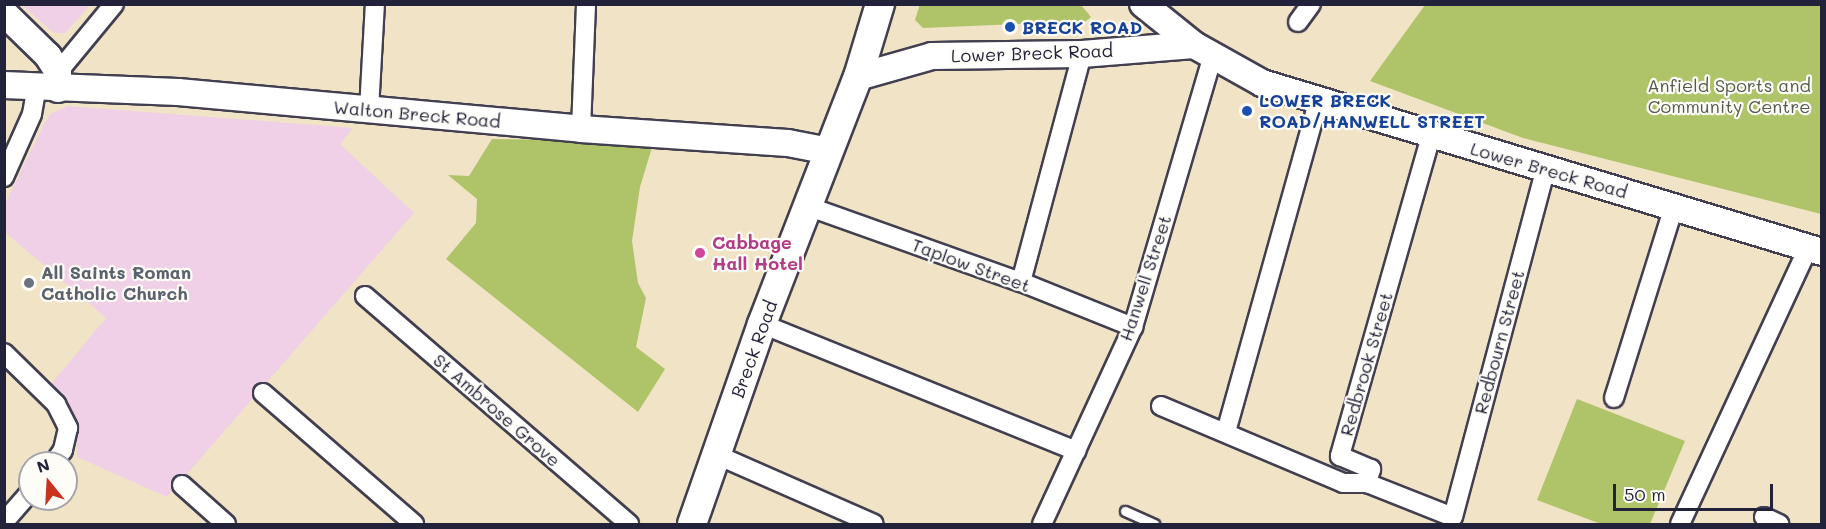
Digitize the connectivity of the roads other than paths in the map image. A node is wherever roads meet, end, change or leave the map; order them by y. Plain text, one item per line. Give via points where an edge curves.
1 (114, 4) edge
2 (375, 4) edge
3 (586, 4) edge
4 (880, 4) edge
5 (1143, 4) edge
6 (1311, 4) edge
7 (4, 13) edge
8 (1298, 22) dead end
9 (1203, 50) junction
10 (1082, 54) junction
11 (858, 77) junction
12 (51, 82) junction
13 (4, 85) edge
14 (1318, 103) junction
15 (369, 110) junction
16 (581, 129) junction
17 (1431, 136) junction
18 (829, 151) junction
19 (1546, 167) junction
20 (4, 177) edge
21 (807, 206) junction
22 (1674, 207) junction
23 (1815, 250) edge
24 (1021, 282) junction
25 (365, 296) dead end
26 (762, 324) junction
27 (1133, 327) junction
28 (4, 353) edge
29 (263, 393) dead end
30 (1614, 398) dead end
31 (1161, 406) dead end
32 (1226, 432) junction
33 (62, 451) edge
34 (1076, 451) junction
35 (717, 455) junction
36 (1366, 483) junction
37 (182, 485) dead end
38 (18, 506) edge
39 (1125, 511) dead end
40 (4, 522) edge
41 (226, 525) edge
42 (414, 525) edge
43 (628, 525) edge
44 (692, 525) edge
45 (874, 525) edge
46 (1042, 525) edge
47 (1154, 525) edge
48 (1680, 525) edge

1 - 12 street
2 - 15 street
3 - 16 street
4 - 11 main road, Breck Road
5 - 9 street
6 - 8 street
7 - 12 street via 48,56
9 - 10 street, Lower Breck Road
9 - 14 street, Lower Breck Road via 1262,83
9 - 27 street, Hanwell Street
10 - 11 street, Lower Breck Road via 932,56
10 - 24 street
11 - 18 main road, Breck Road
12 - 13 street, Walton Breck Road
12 - 15 street, Walton Breck Road
12 - 20 street
14 - 17 street, Lower Breck Road
14 - 32 street
15 - 16 street, Walton Breck Road
16 - 18 street, Walton Breck Road via 788,143
17 - 19 street, Lower Breck Road
17 - 36 street, Redbrook Street via 1340,456 1371,469
18 - 21 main road, Breck Road
19 - 22 street, Lower Breck Road
19 - 36 street, Redbourn Street via 1453,517
21 - 24 street, Taplow Street
21 - 26 main road, Breck Road
22 - 23 street, Lower Breck Road
22 - 30 street
23 - 48 street
24 - 27 street, Taplow Street
25 - 43 street, St Ambrose Grove
26 - 34 street
26 - 35 main road, Breck Road
27 - 34 street, Hanwell Street
28 - 33 street via 56,404 68,428
29 - 42 street
31 - 32 street
32 - 36 street via 1344,483
34 - 46 street, Hanwell Street
35 - 44 main road, Breck Road
35 - 45 street
37 - 41 street
38 - 40 street
39 - 47 lane

